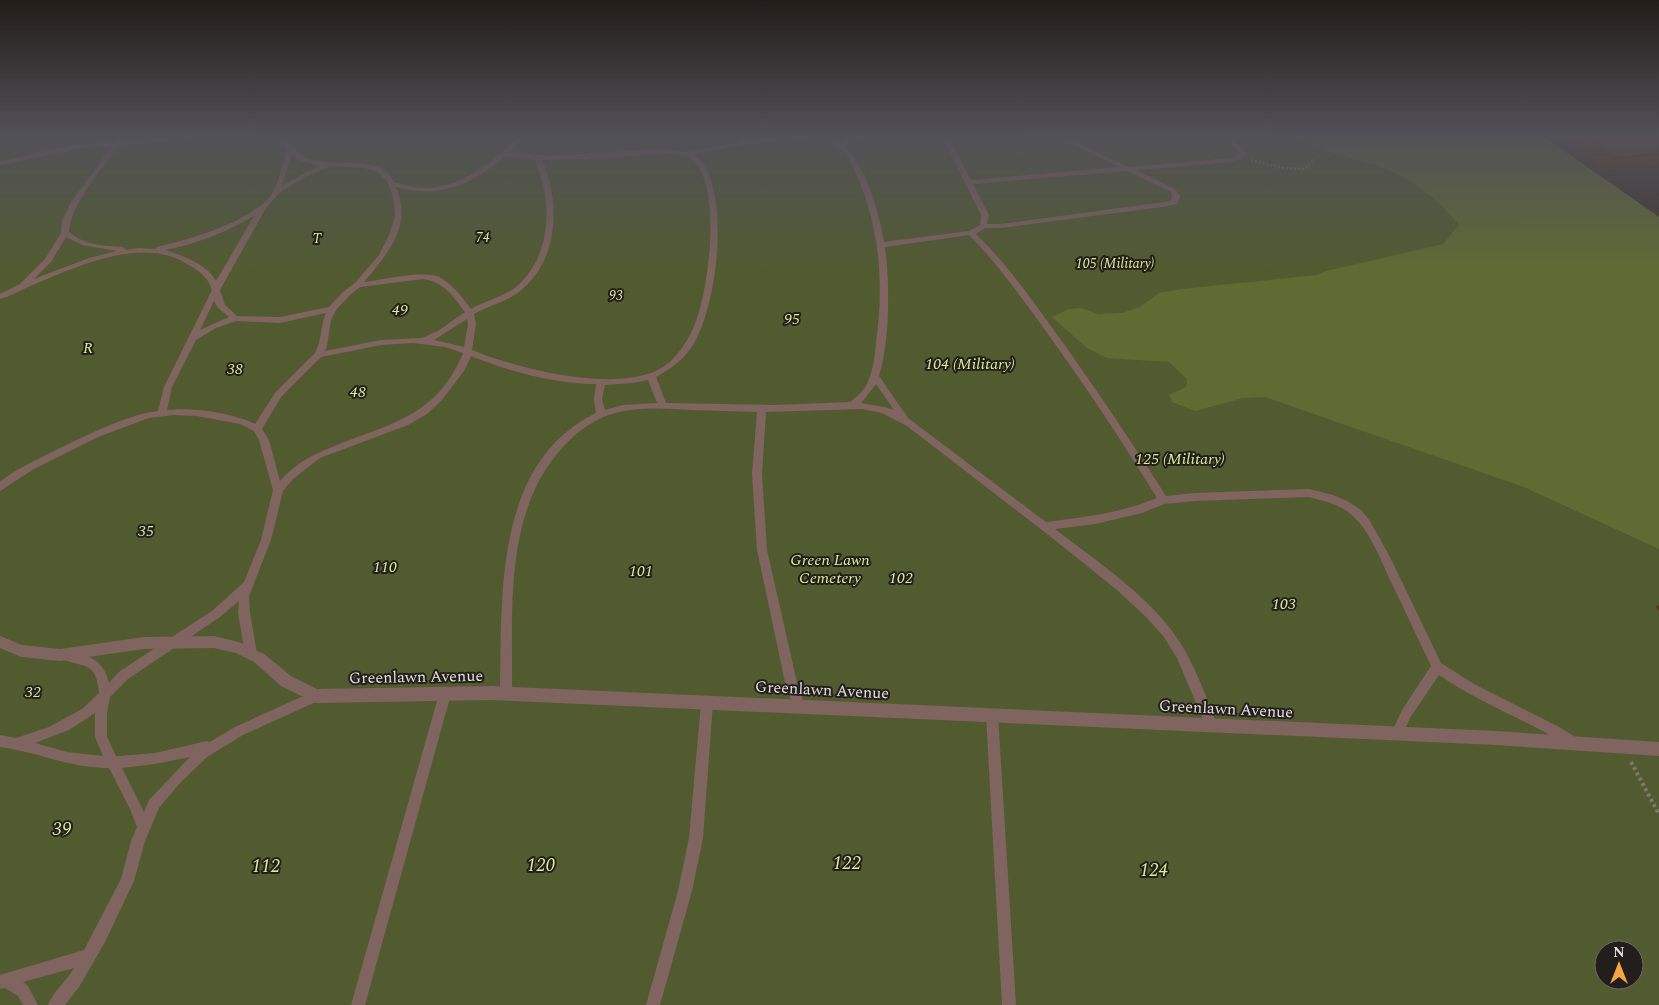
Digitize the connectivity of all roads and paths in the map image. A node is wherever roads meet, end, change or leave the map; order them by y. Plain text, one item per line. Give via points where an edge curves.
1 (90, 181) edge
2 (280, 181) edge
3 (295, 181) edge
4 (391, 181) edge
5 (466, 181) edge
6 (547, 181) edge
7 (706, 181) edge
8 (862, 181) edge
9 (982, 181) edge
10 (1153, 181) edge
11 (969, 182) joint
12 (393, 184) junction
13 (277, 192) junction
14 (263, 208) junction
15 (983, 226) junction
16 (65, 233) junction
17 (970, 233) junction
18 (881, 245) junction
19 (156, 249) junction
20 (139, 250) junction
21 (358, 285) junction
22 (23, 286) junction
23 (215, 291) junction
24 (0, 297) edge
25 (332, 309) junction
26 (470, 313) junction
27 (235, 318) junction
28 (192, 338) junction
29 (420, 342) junction
30 (468, 352) junction
31 (318, 356) junction
32 (651, 376) junction
33 (875, 376) junction
34 (601, 381) junction
35 (662, 405) junction
36 (852, 406) junction
37 (762, 408) junction
38 (162, 413) junction
39 (601, 414) junction
40 (907, 421) junction
41 (257, 429) junction
42 (11, 478) junction
43 (0, 481) edge
44 (0, 487) edge
45 (278, 490) junction
46 (1163, 500) junction
47 (1045, 526) junction
48 (250, 582) junction
49 (0, 642) edge
50 (172, 642) junction
51 (251, 654) junction
52 (60, 656) junction
53 (1437, 667) junction
54 (445, 694) junction
55 (506, 694) junction
56 (105, 696) junction
57 (316, 696) junction
58 (707, 703) junction
59 (800, 707) junction
60 (992, 715) junction
61 (1211, 725) junction
62 (1397, 734) junction
63 (0, 741) edge
64 (17, 743) junction
65 (1574, 743) junction
66 (217, 745) junction
67 (1622, 746) junction
68 (1659, 749) edge
69 (113, 762) junction
70 (1659, 814) edge
71 (144, 827) junction
72 (89, 956) junction
73 (4, 981) edge
74 (31, 1005) edge
75 (56, 1005) edge
76 (358, 1005) edge
77 (653, 1005) edge
78 (1010, 1005) edge

1 - 16 lane via 75,202 66,221
2 - 13 lane
3 - 13 lane
4 - 12 lane
5 - 12 lane via 446,190 418,191
6 - 26 lane via 550,218 544,252 529,278 507,297
7 - 32 lane via 714,225 713,264 704,312 684,352
8 - 18 lane via 874,209
9 - 11 lane
10 - 15 lane via 1174,191 1174,202
11 - 15 lane via 985,215
12 - 21 lane via 400,212 396,228 378,261
13 - 14 lane
14 - 19 lane via 213,234
14 - 23 lane
15 - 17 lane
16 - 20 lane via 70,238 96,246
16 - 22 lane via 48,260
17 - 18 lane
17 - 46 lane via 1004,268 1054,335
18 - 33 lane via 884,318
19 - 20 lane
19 - 23 lane via 191,261 214,280
20 - 22 lane via 98,258
21 - 25 lane
21 - 26 lane via 423,277 437,280 453,291
22 - 24 lane
23 - 27 lane via 219,306
23 - 28 lane
25 - 27 lane via 280,320
25 - 31 lane
26 - 29 lane via 446,331
26 - 30 lane via 472,330
27 - 28 lane
28 - 38 lane via 168,387
29 - 30 lane via 443,344
29 - 31 lane via 372,345
30 - 34 lane via 534,371
30 - 45 lane via 451,383 424,412 405,423 317,456 290,476
31 - 41 lane via 278,395
32 - 34 lane
32 - 35 lane
33 - 36 lane via 867,392
33 - 40 lane
34 - 39 lane via 598,399
35 - 37 lane
35 - 39 lane via 631,407
36 - 37 lane
36 - 40 lane via 886,411
37 - 59 lane via 757,474 762,550 792,687
38 - 41 lane via 222,416
38 - 42 lane via 148,414 95,435
39 - 55 lane via 569,435 549,457 525,500 512,556
40 - 47 lane
41 - 45 lane via 264,440
42 - 43 lane
42 - 44 lane
45 - 48 lane via 266,540
46 - 47 lane via 1121,514
46 - 53 lane via 1309,493 1343,504 1357,513 1385,557
47 - 61 lane via 1146,610 1169,635 1196,686
48 - 50 lane via 216,614
48 - 51 lane via 244,596 244,613
49 - 52 street, Greenlawn Avenue via 21,651
50 - 51 street, Greenlawn Avenue via 214,642
50 - 52 street, Greenlawn Avenue via 118,646
50 - 56 lane via 124,675
51 - 57 street, Greenlawn Avenue via 286,681
52 - 56 lane via 92,661 104,680
53 - 62 lane
53 - 65 lane via 1453,679 1549,726
54 - 55 street, Greenlawn Avenue
54 - 57 street, Greenlawn Avenue
54 - 76 lane
55 - 58 street, Greenlawn Avenue
56 - 64 lane via 94,709 76,720 45,735
56 - 69 lane via 101,737
57 - 66 lane
58 - 59 street, Greenlawn Avenue
58 - 77 lane via 696,838 686,891
59 - 60 street, Greenlawn Avenue
60 - 61 street, Greenlawn Avenue
60 - 78 lane
61 - 62 street, Greenlawn Avenue
62 - 65 street, Greenlawn Avenue
63 - 64 lane
64 - 69 lane via 68,758
65 - 67 street, Greenlawn Avenue
66 - 69 lane via 180,754
66 - 71 lane via 176,779 154,804
67 - 68 street, Greenlawn Avenue
67 - 70 path
69 - 71 lane
71 - 72 lane via 127,881
72 - 73 lane
72 - 75 lane
73 - 74 lane via 23,990

